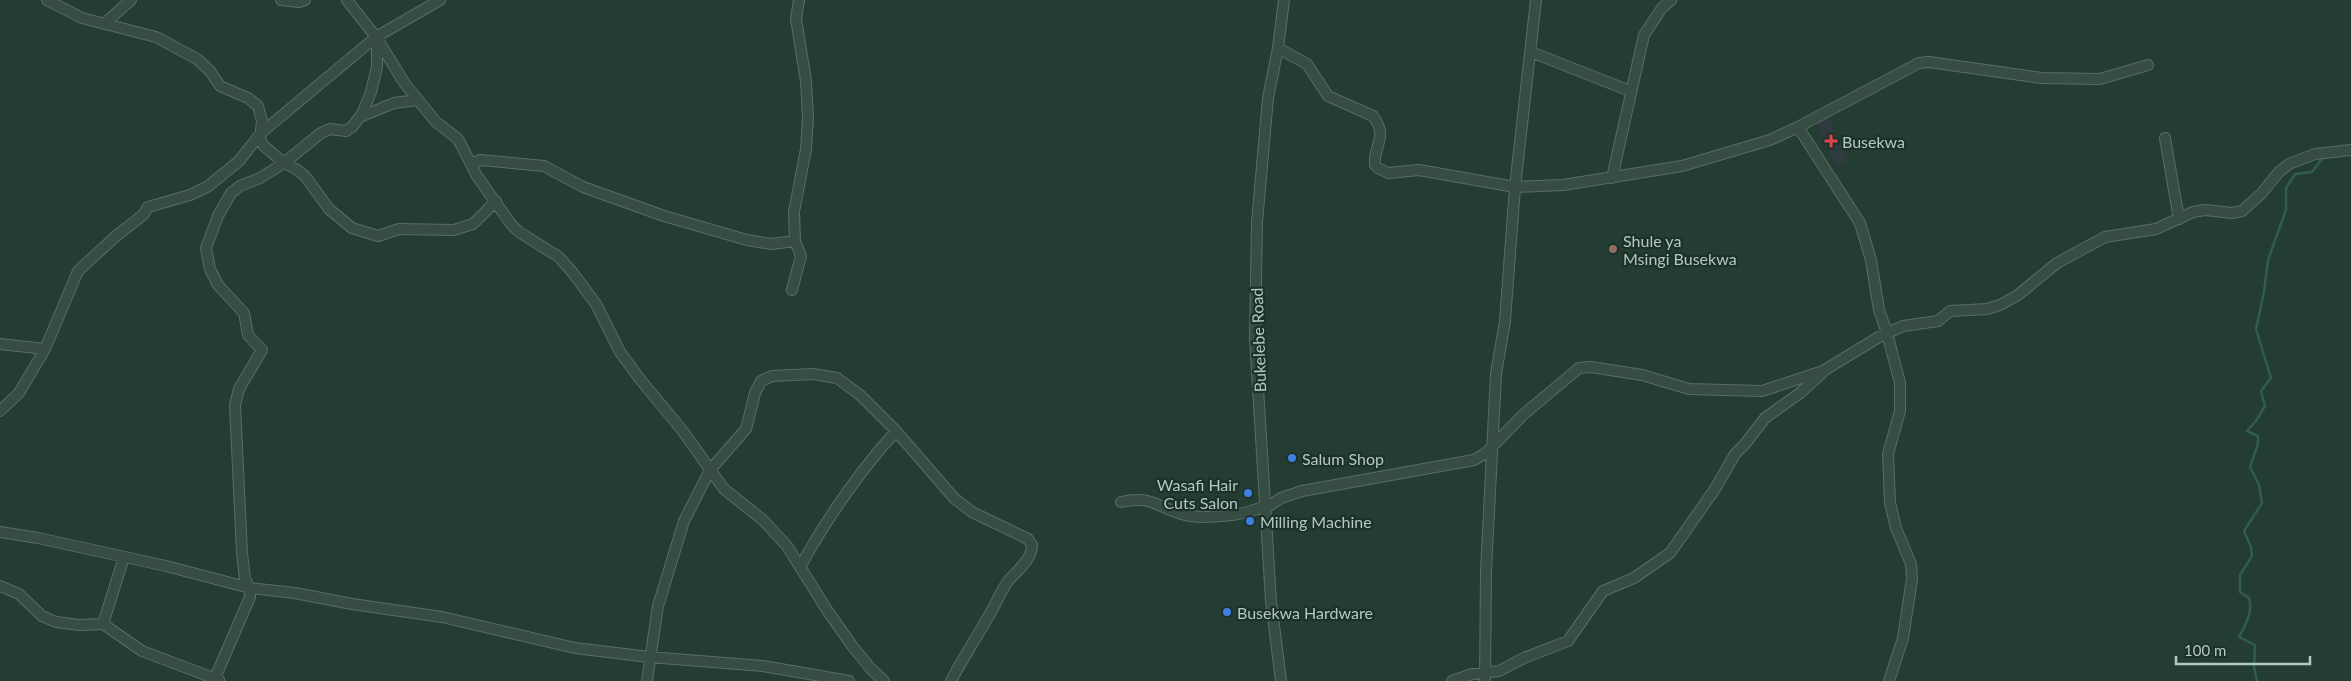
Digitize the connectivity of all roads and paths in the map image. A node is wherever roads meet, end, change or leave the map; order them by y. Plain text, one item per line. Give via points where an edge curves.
1 (46, 0) edge
2 (131, 0) edge
3 (281, 0) edge
4 (304, 0) edge
5 (347, 0) edge
6 (440, 0) edge
7 (799, 0) edge
8 (1284, 0) edge
9 (1536, 0) edge
10 (1671, 0) edge
11 (104, 24) junction
12 (377, 38) junction
13 (1278, 48) junction
14 (1531, 52) junction
15 (2148, 65) dead end
16 (1630, 91) junction
17 (417, 100) junction
18 (360, 117) junction
19 (1798, 127) junction
20 (261, 133) junction
21 (2165, 138) dead end
22 (2351, 150) edge
23 (284, 163) junction
24 (471, 164) junction
25 (1612, 178) junction
26 (1515, 187) junction
27 (496, 202) junction
28 (2179, 219) junction
29 (795, 241) junction
30 (792, 290) dead end
31 (1887, 333) junction
32 (0, 344) edge
33 (45, 349) junction
34 (1823, 371) junction
35 (0, 411) edge
36 (896, 431) junction
37 (1494, 446) junction
38 (710, 470) junction
39 (1121, 502) dead end
40 (1265, 506) junction
41 (0, 532) edge
42 (124, 557) junction
43 (800, 567) junction
44 (0, 586) edge
45 (250, 588) junction
46 (103, 624) junction
47 (649, 657) junction
48 (1484, 676) edge
49 (218, 679) edge
50 (647, 681) edge
51 (849, 681) edge
52 (884, 681) edge
53 (951, 681) edge
54 (1281, 681) edge
55 (1452, 681) edge
56 (1889, 681) edge

1 - 11 street via 82,18
2 - 11 street
3 - 4 street
5 - 12 street
6 - 12 street
7 - 29 street via 796,19 808,118 806,149 794,212
8 - 13 street, Bukelebe Road
9 - 14 street
10 - 16 street via 1644,35
11 - 20 street via 156,36 187,52 210,71 220,86 258,106
12 - 17 street via 395,72
12 - 18 street via 377,67
12 - 20 street
13 - 26 street via 1307,64 1328,96 1372,116 1377,122 1381,140 1375,165 1382,172 1419,170
13 - 40 street, Bukelebe Road via 1268,98 1257,222 1255,339
14 - 16 street
14 - 26 street
15 - 19 street via 2100,80 2042,78 1918,63
16 - 25 street
17 - 18 street via 394,103
17 - 24 street via 436,122 458,139
18 - 23 street via 346,131 330,128 321,132
19 - 25 street via 1736,151 1682,166
19 - 31 street via 1860,223
20 - 23 street via 260,140 264,146
20 - 33 street via 239,161 207,187 148,207 143,215 78,270
21 - 28 street
22 - 28 street via 2316,154 2289,164 2242,210 2232,213 2205,210
23 - 27 street via 305,176 329,210 352,228 372,235 399,229 454,230 466,227
23 - 45 street via 231,193 206,248 210,270 218,285 244,313 247,333 262,350 238,389 235,405 242,553 245,579
24 - 27 street
24 - 29 street via 480,160 544,166 583,187 664,216 747,240 771,244
25 - 26 street
26 - 37 street via 1506,312 1497,367
27 - 38 street via 519,232 559,257 580,282 609,326 620,352
28 - 31 street via 2156,229 2128,232 2091,243 2000,305 1950,311 1938,321 1903,326
29 - 30 street via 801,256
31 - 34 street
31 - 56 street via 1898,371 1901,397 1888,454 1890,503 1912,570 1907,618
32 - 33 street
33 - 35 street via 19,393
34 - 37 street via 1752,392 1689,389 1642,375 1579,368 1524,414
34 - 48 street via 1800,393 1765,418 1731,458 1715,489 1670,553 1634,578 1603,591 1568,642
36 - 38 street via 860,394 837,378 813,374 772,376 762,380 757,388 746,429
36 - 43 street via 832,512
36 - 53 street via 954,498 972,512 1028,539 1032,545 1024,564 997,598
37 - 40 street via 1474,460 1301,491
37 - 48 street via 1486,571
38 - 43 street via 730,495 776,534
38 - 47 street via 684,521 658,606
39 - 40 street via 1146,500 1190,516
40 - 54 street, Bukelebe Road via 1271,601
41 - 42 street
42 - 45 street
42 - 46 street
43 - 52 street via 853,647
44 - 46 street via 18,594 42,616 56,622
45 - 47 street via 442,617 575,648
45 - 49 street via 250,597
46 - 49 street via 142,650
47 - 50 street
47 - 51 street via 763,666
48 - 55 street

